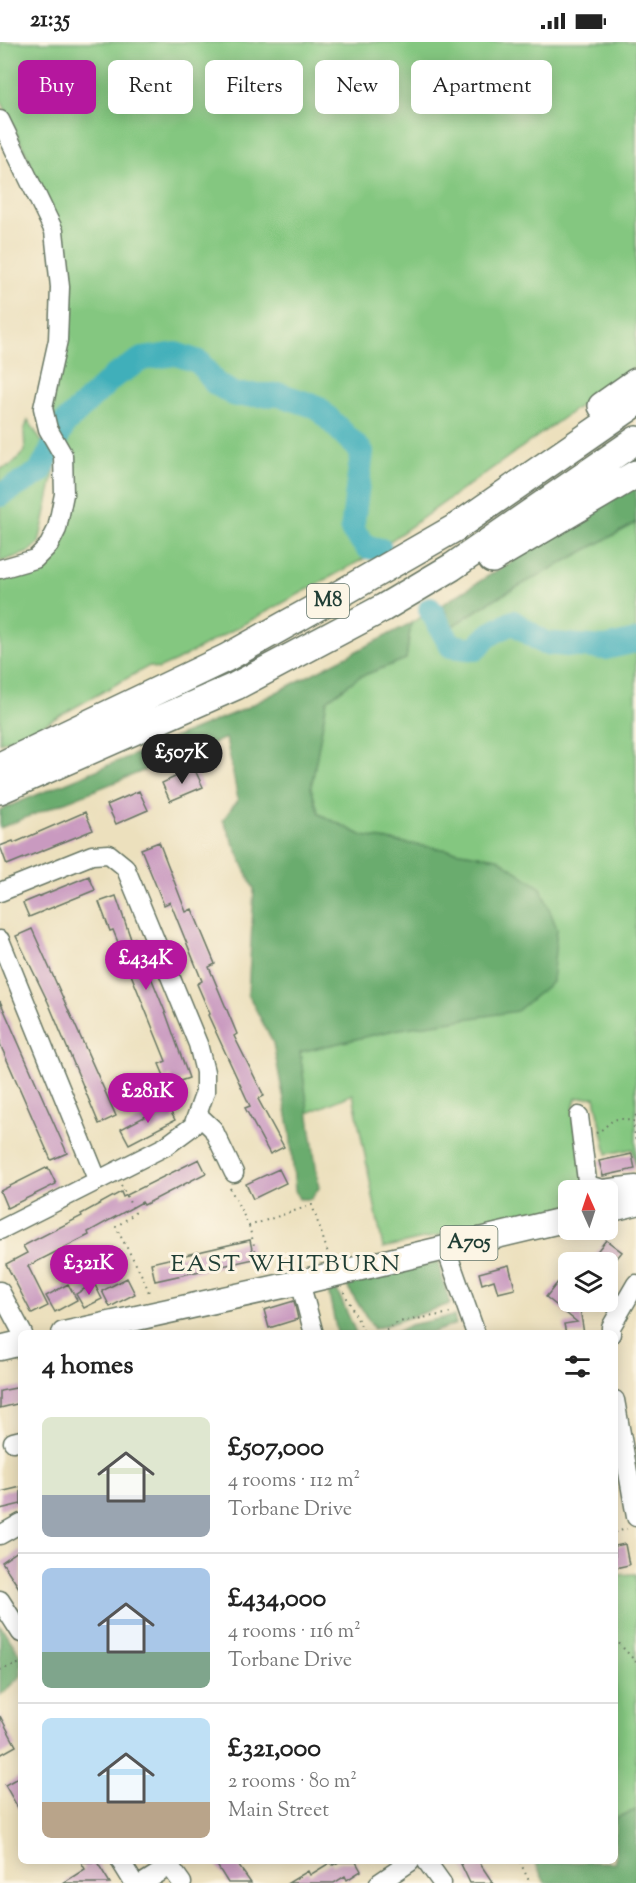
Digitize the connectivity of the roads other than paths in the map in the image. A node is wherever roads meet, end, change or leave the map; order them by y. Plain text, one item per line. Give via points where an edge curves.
1 (0, 120) edge
2 (636, 382) edge
3 (636, 403) edge
4 (636, 440) edge
5 (636, 474) edge
6 (0, 569) edge
7 (312, 610) junction
8 (0, 766) edge
9 (0, 792) edge
10 (0, 892) edge
11 (0, 940) edge
12 (198, 1115) junction
13 (579, 1116) dead end
14 (231, 1178) road end
15 (97, 1179) junction
16 (636, 1185) edge
17 (636, 1203) edge
18 (618, 1208) edge
19 (558, 1221) edge
20 (0, 1230) edge
21 (446, 1249) junction
22 (305, 1281) junction
23 (636, 1284) edge
24 (0, 1291) edge
25 (20, 1330) edge
26 (82, 1330) edge
27 (313, 1330) edge
28 (474, 1330) edge
29 (611, 1330) edge
30 (18, 1344) edge
31 (0, 1348) edge
32 (618, 1417) edge
33 (636, 1517) edge
34 (18, 1525) edge
35 (0, 1535) edge
36 (0, 1600) edge
37 (18, 1628) edge
38 (122, 1864) edge
39 (169, 1864) edge
40 (407, 1864) edge
41 (428, 1864) edge
42 (134, 1883) edge
43 (143, 1883) edge
44 (182, 1883) edge
45 (379, 1883) edge
46 (442, 1883) edge

1 - 6 street via 54,231 60,287 58,340 43,408 48,429 63,455 64,494 49,546 35,559
2 - 7 highway, M8
3 - 7 highway, M8 via 455,528
4 - 9 highway, M8 via 452,567 383,608 236,686
5 - 9 highway, M8 via 391,620 238,701
7 - 8 highway, M8 via 226,658
10 - 12 street via 92,855 109,854 124,867 198,1044 205,1072 205,1092
11 - 15 street
12 - 14 street via 213,1129
12 - 15 street via 193,1126 166,1146
13 - 16 street via 587,1181 591,1186 602,1189
15 - 20 street
17 - 18 main road
19 - 21 main road, A705
21 - 22 main road, A705, bridge
21 - 28 street
22 - 26 main road, A705
22 - 27 street
23 - 29 street
24 - 25 street
30 - 31 main road
32 - 33 street
34 - 35 street
36 - 37 street
38 - 42 street
39 - 43 street
39 - 44 street
40 - 45 street
41 - 46 street

